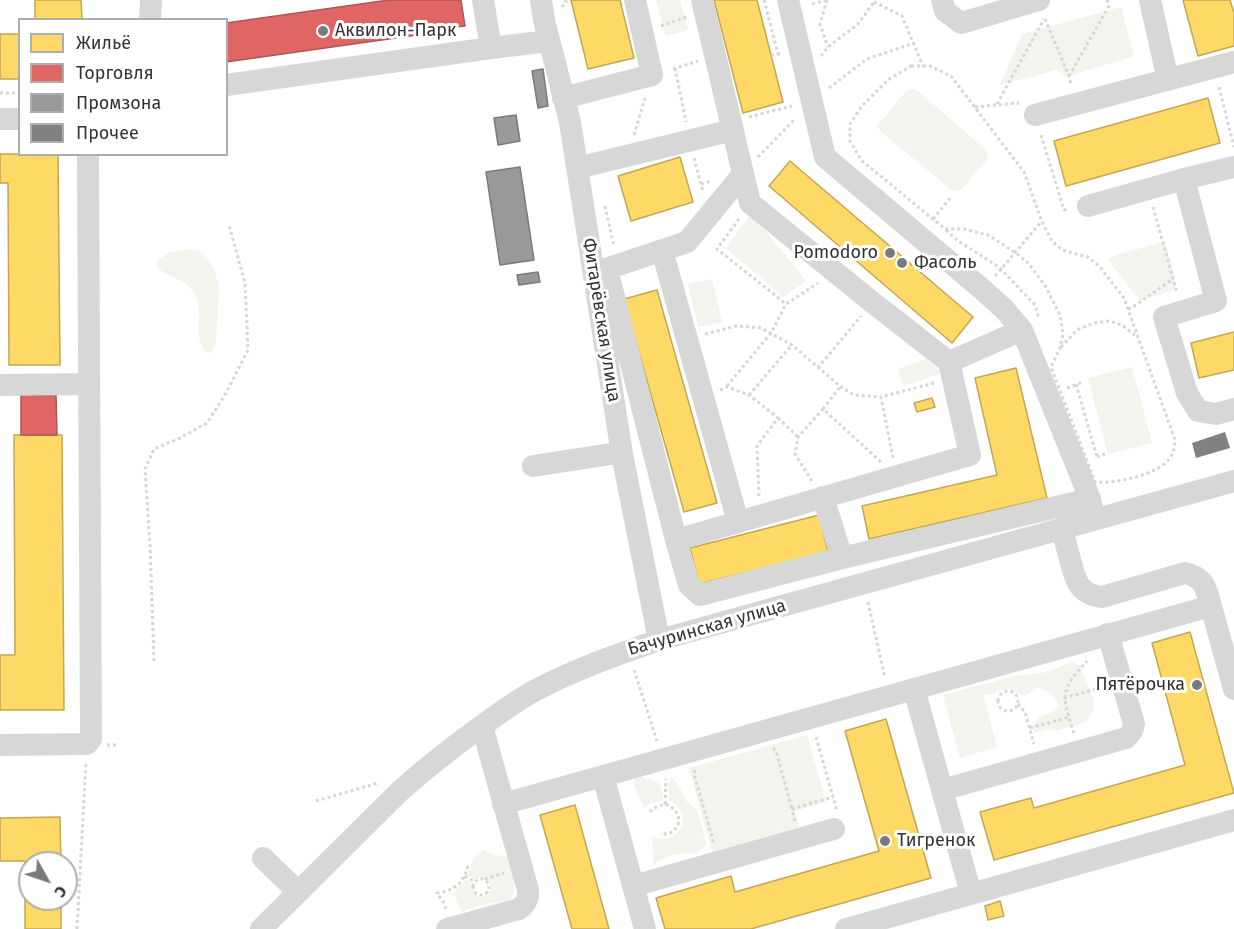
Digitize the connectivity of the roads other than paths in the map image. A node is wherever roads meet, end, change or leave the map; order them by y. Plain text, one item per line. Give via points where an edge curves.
1 (151, 0) edge
2 (483, 0) edge
3 (542, 0) edge
4 (635, 0) edge
5 (788, 0) edge
6 (942, 0) edge
7 (1039, 0) edge
8 (1150, 0) edge
9 (703, 5) edge
10 (150, 18) edge
11 (549, 41) junction
12 (491, 48) junction
13 (1224, 65) edge
14 (1168, 80) junction
15 (228, 85) edge
16 (563, 98) junction
17 (1035, 115) road end
18 (0, 119) edge
19 (18, 119) edge
20 (732, 126) junction
21 (88, 156) edge
22 (1234, 167) edge
23 (577, 168) junction
24 (743, 174) junction
25 (1184, 179) junction
26 (1088, 206) road end
27 (662, 250) junction
28 (594, 273) junction
29 (1022, 330) junction
30 (951, 370) junction
31 (89, 384) junction
32 (0, 385) edge
33 (1234, 409) edge
34 (622, 454) junction
35 (533, 466) dead end
36 (1234, 481) edge
37 (823, 497) junction
38 (1092, 509) junction
39 (738, 522) junction
40 (1062, 528) junction
41 (676, 540) junction
42 (842, 558) junction
43 (1211, 606) junction
44 (1108, 634) junction
45 (658, 640) junction
46 (914, 689) junction
47 (1234, 689) edge
48 (482, 726) junction
49 (0, 745) edge
50 (603, 776) junction
51 (942, 790) junction
52 (503, 804) junction
53 (1234, 820) edge
54 (834, 829) road end
55 (262, 858) dead end
56 (633, 886) junction
57 (298, 892) junction
58 (971, 894) junction
59 (267, 927) edge
60 (448, 929) edge
61 (645, 929) edge
62 (846, 929) edge

1 - 10 street
2 - 12 street
3 - 11 street, Фитарёвская улица
4 - 16 street via 650,82
5 - 29 street via 825,158 983,290
6 - 7 street via 945,11 961,23
8 - 14 street
9 - 20 street
11 - 12 street
11 - 16 street, Фитарёвская улица
12 - 15 street
13 - 14 street
14 - 17 street
16 - 23 street, Фитарёвская улица
18 - 19 street
20 - 23 street
20 - 24 street
21 - 31 street
22 - 25 street
23 - 28 street, Фитарёвская улица
24 - 27 street via 687,242
24 - 30 street via 750,203
25 - 26 street
25 - 33 street via 1216,301 1164,317 1187,393 1198,411 1216,414
27 - 28 street
27 - 39 street
28 - 34 street, Фитарёвская улица
28 - 41 street via 610,281
29 - 30 street
29 - 38 street
30 - 37 street via 970,455
31 - 32 street
31 - 49 street via 91,739 87,744
34 - 35 street
34 - 45 street, Фитарёвская улица
36 - 38 street, Бачуринская улица
37 - 39 street
37 - 42 street
38 - 40 street, Бачуринская улица
38 - 42 street
39 - 41 street
40 - 43 street via 1077,582 1092,594 1102,597 1185,573 1205,585
40 - 45 street, Бачуринская улица
41 - 42 street via 689,585 700,595
43 - 44 street
43 - 47 street
44 - 46 street
44 - 51 street via 1134,724 1126,738
45 - 48 street, Бачуринская улица via 563,676
46 - 50 street
46 - 51 street
48 - 52 street
48 - 57 street, Бачуринская улица via 400,791
50 - 52 street
50 - 56 street
51 - 58 street
52 - 60 street via 528,890 526,901 519,909
53 - 58 street
54 - 56 street
55 - 57 street
56 - 61 street
57 - 59 street, Бачуринская улица
58 - 62 street

